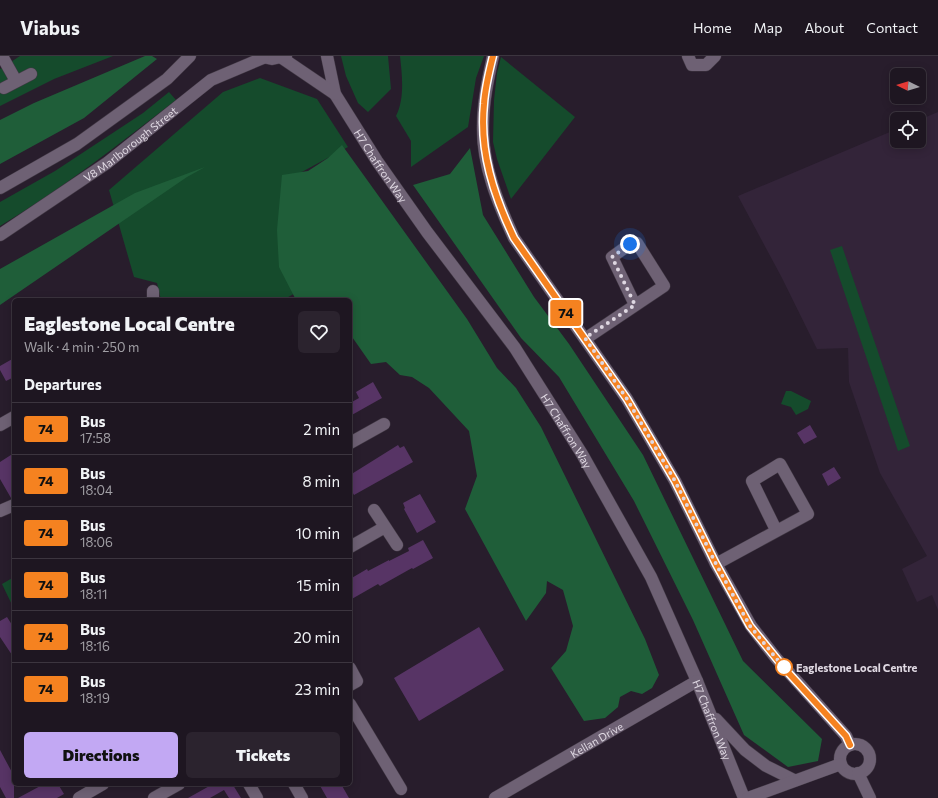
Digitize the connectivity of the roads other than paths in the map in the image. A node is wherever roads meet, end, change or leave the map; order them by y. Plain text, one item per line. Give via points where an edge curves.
1 (2, 56) edge
2 (190, 56) edge
3 (327, 56) edge
4 (493, 56) edge
5 (688, 56) edge
6 (715, 56) edge
7 (260, 57) edge
8 (284, 57) edge
9 (31, 74) dead end
10 (16, 81) junction
11 (4, 88) dead end
12 (335, 94) junction
13 (0, 188) edge
14 (0, 236) edge
15 (635, 305) junction
16 (585, 338) junction
17 (12, 418) edge
18 (384, 424) dead end
19 (0, 425) edge
20 (352, 442) edge
21 (12, 506) edge
22 (374, 510) dead end
23 (0, 511) edge
24 (385, 527) junction
25 (776, 530) junction
26 (352, 545) edge
27 (397, 545) dead end
28 (716, 564) junction
29 (352, 672) edge
30 (697, 681) junction
31 (352, 684) edge
32 (352, 707) edge
33 (710, 712) junction
34 (850, 745) junction
35 (841, 764) junction
36 (858, 773) junction
37 (794, 780) junction
38 (100, 786) edge
39 (175, 786) edge
40 (250, 786) edge
41 (295, 786) edge
42 (401, 789) dead end
43 (79, 798) edge
44 (154, 798) edge
45 (257, 798) edge
46 (302, 798) edge
47 (495, 798) edge
48 (744, 798) edge
49 (748, 798) edge
50 (870, 798) edge

1 - 10 street
2 - 13 street via 167,79 77,144
3 - 12 street, H7 Chaffron Way
4 - 16 street via 484,104 483,128 485,153 492,182 514,238
5 - 6 street via 692,65 706,65
7 - 8 street
7 - 14 street, V8 Marlborough Street via 211,80 107,163
8 - 12 street, H7 Chaffron Way
9 - 10 street
10 - 11 street
12 - 30 street, H7 Chaffron Way via 377,162 515,348 582,454 651,577
15 - 15 street via 664,286 637,243 630,244 612,257
15 - 16 street
16 - 28 street via 627,399 671,474
17 - 19 street
18 - 20 street
21 - 23 street
22 - 24 street
24 - 26 street
24 - 27 street
25 - 25 street via 808,514 780,464 752,481
25 - 28 street
28 - 34 street via 750,626 780,664 846,736
29 - 31 street via 357,681
30 - 33 street, H7 Chaffron Way
30 - 47 street, Kellan Drive
32 - 42 street
33 - 37 street via 745,750 766,766
33 - 48 street, H7 Chaffron Way
34 - 35 street via 840,756
34 - 36 street via 859,744 869,755 869,763
35 - 36 street via 850,773
35 - 37 street
36 - 50 street
37 - 49 street
38 - 43 street
39 - 44 street
40 - 45 street
41 - 46 street

